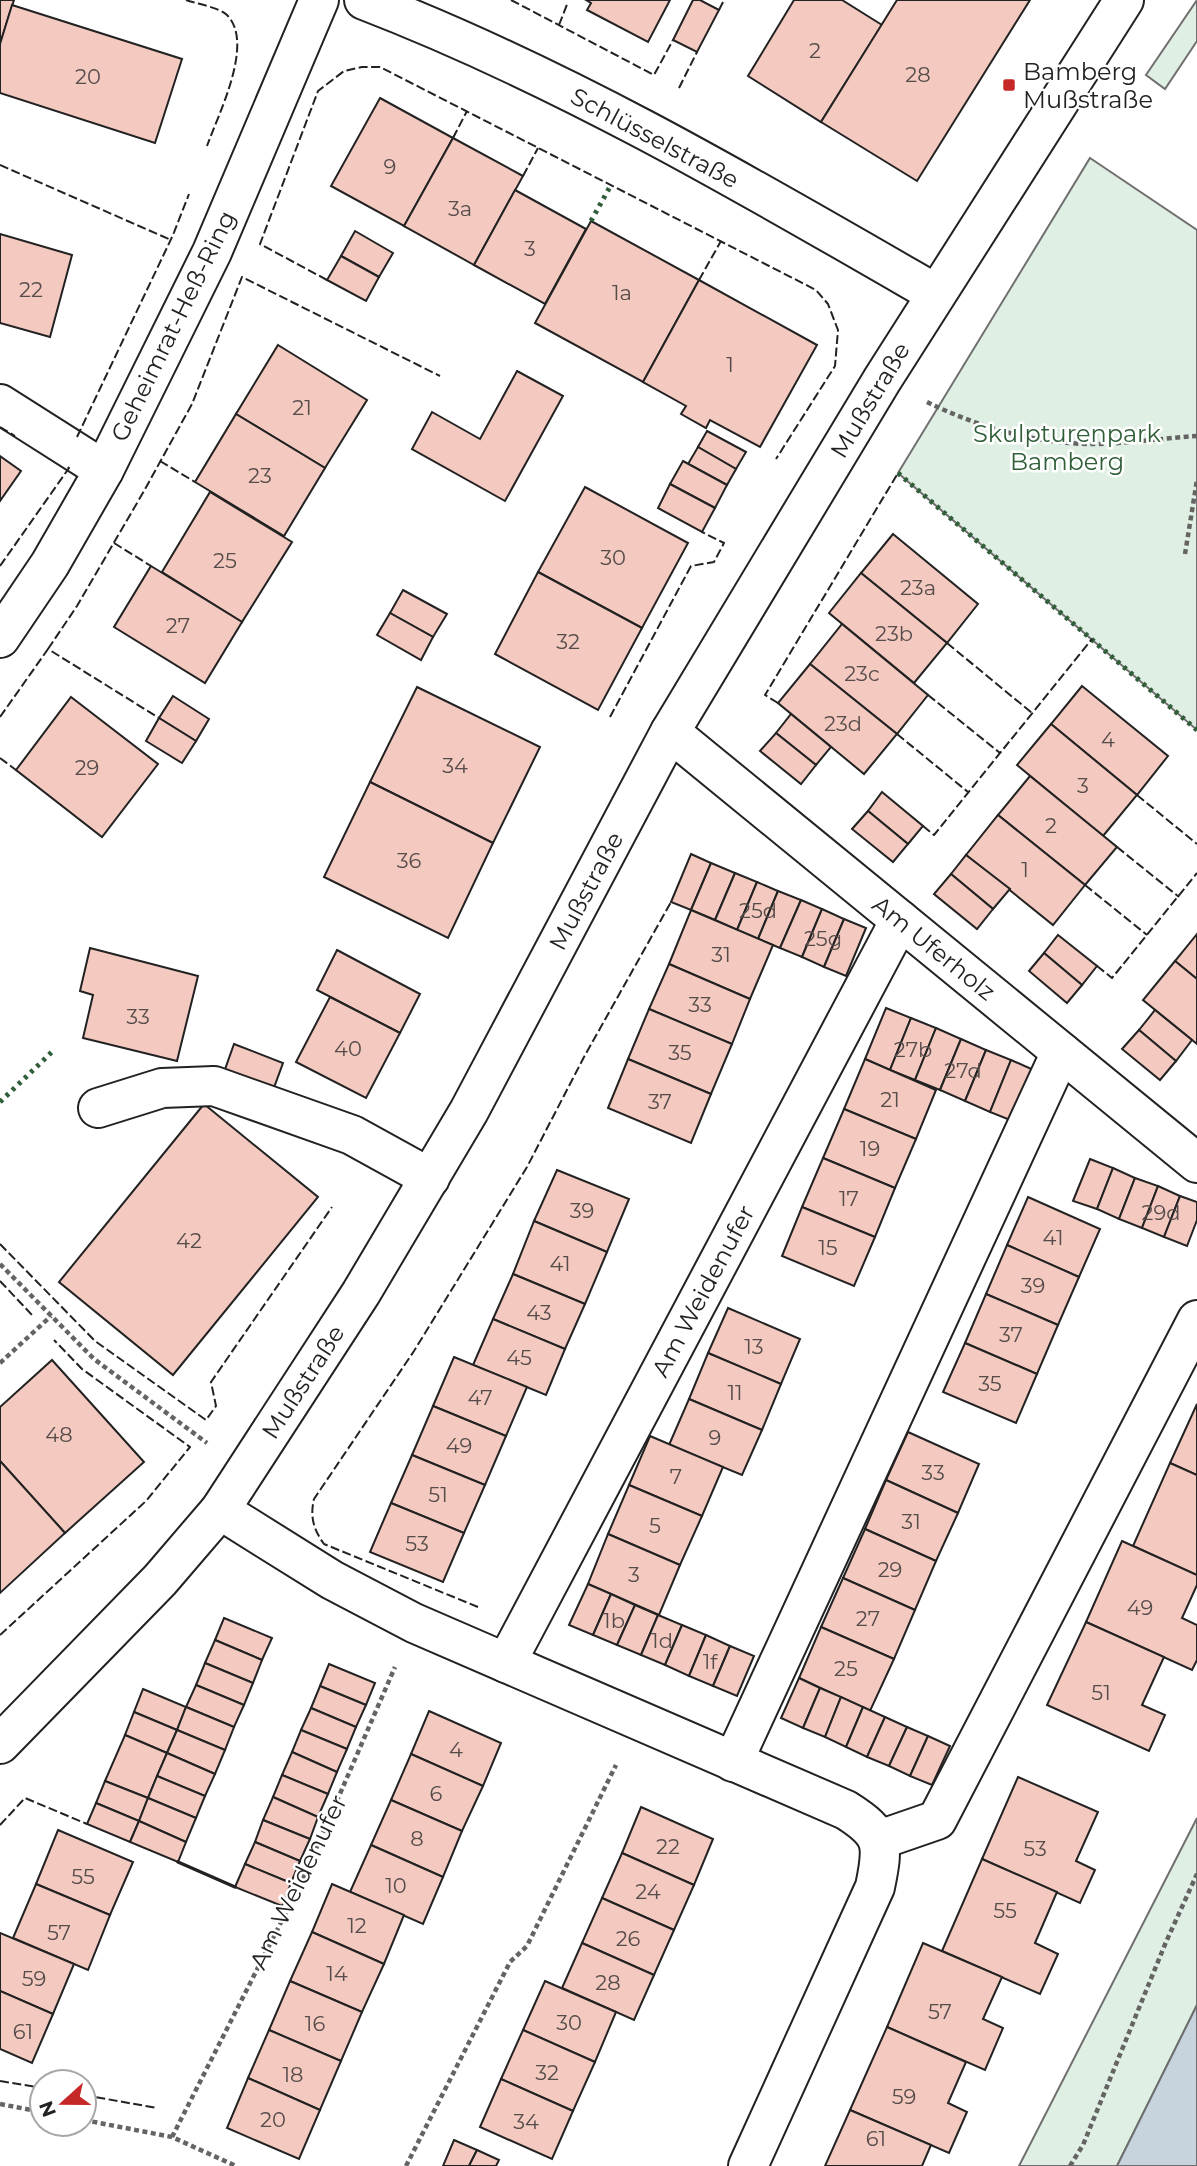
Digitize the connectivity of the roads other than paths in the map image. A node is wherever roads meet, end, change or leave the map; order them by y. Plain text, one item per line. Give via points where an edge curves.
1 (319, 0) edge
2 (364, 0) edge
3 (1124, 0) edge
4 (936, 294) junction
5 (0, 404) edge
6 (104, 470) junction
7 (0, 638) edge
8 (670, 732) junction
9 (900, 920) junction
10 (1061, 1052) junction
11 (98, 1108) dead end
12 (1197, 1163) edge
13 (430, 1178) junction
14 (1197, 1320) edge
15 (220, 1510) junction
16 (506, 1663) junction
17 (0, 1744) edge
18 (733, 1762) junction
19 (879, 1840) junction
20 (748, 2166) edge

1 - 6 street, Geheimrat-Heß-Ring via 212,252
2 - 4 street, Schlüsselstraße via 429,25 625,120
3 - 4 street, Mußstraße
4 - 8 street, Mußstraße
5 - 6 street
6 - 7 street, Geheimrat-Heß-Ring via 50,564
8 - 9 street, Am Uferholz
8 - 13 street, Mußstraße
9 - 10 street, Am Uferholz
9 - 16 street, Am Weidenufer
10 - 12 street, Am Uferholz
10 - 18 street
11 - 13 street via 162,1088 214,1086 352,1135
13 - 15 street, Mußstraße
14 - 19 street via 937,1820
15 - 16 street via 332,1580 414,1623
15 - 17 street, Mußstraße via 159,1580
16 - 18 street
18 - 19 street via 846,1810 868,1824
19 - 20 street via 875,1887

